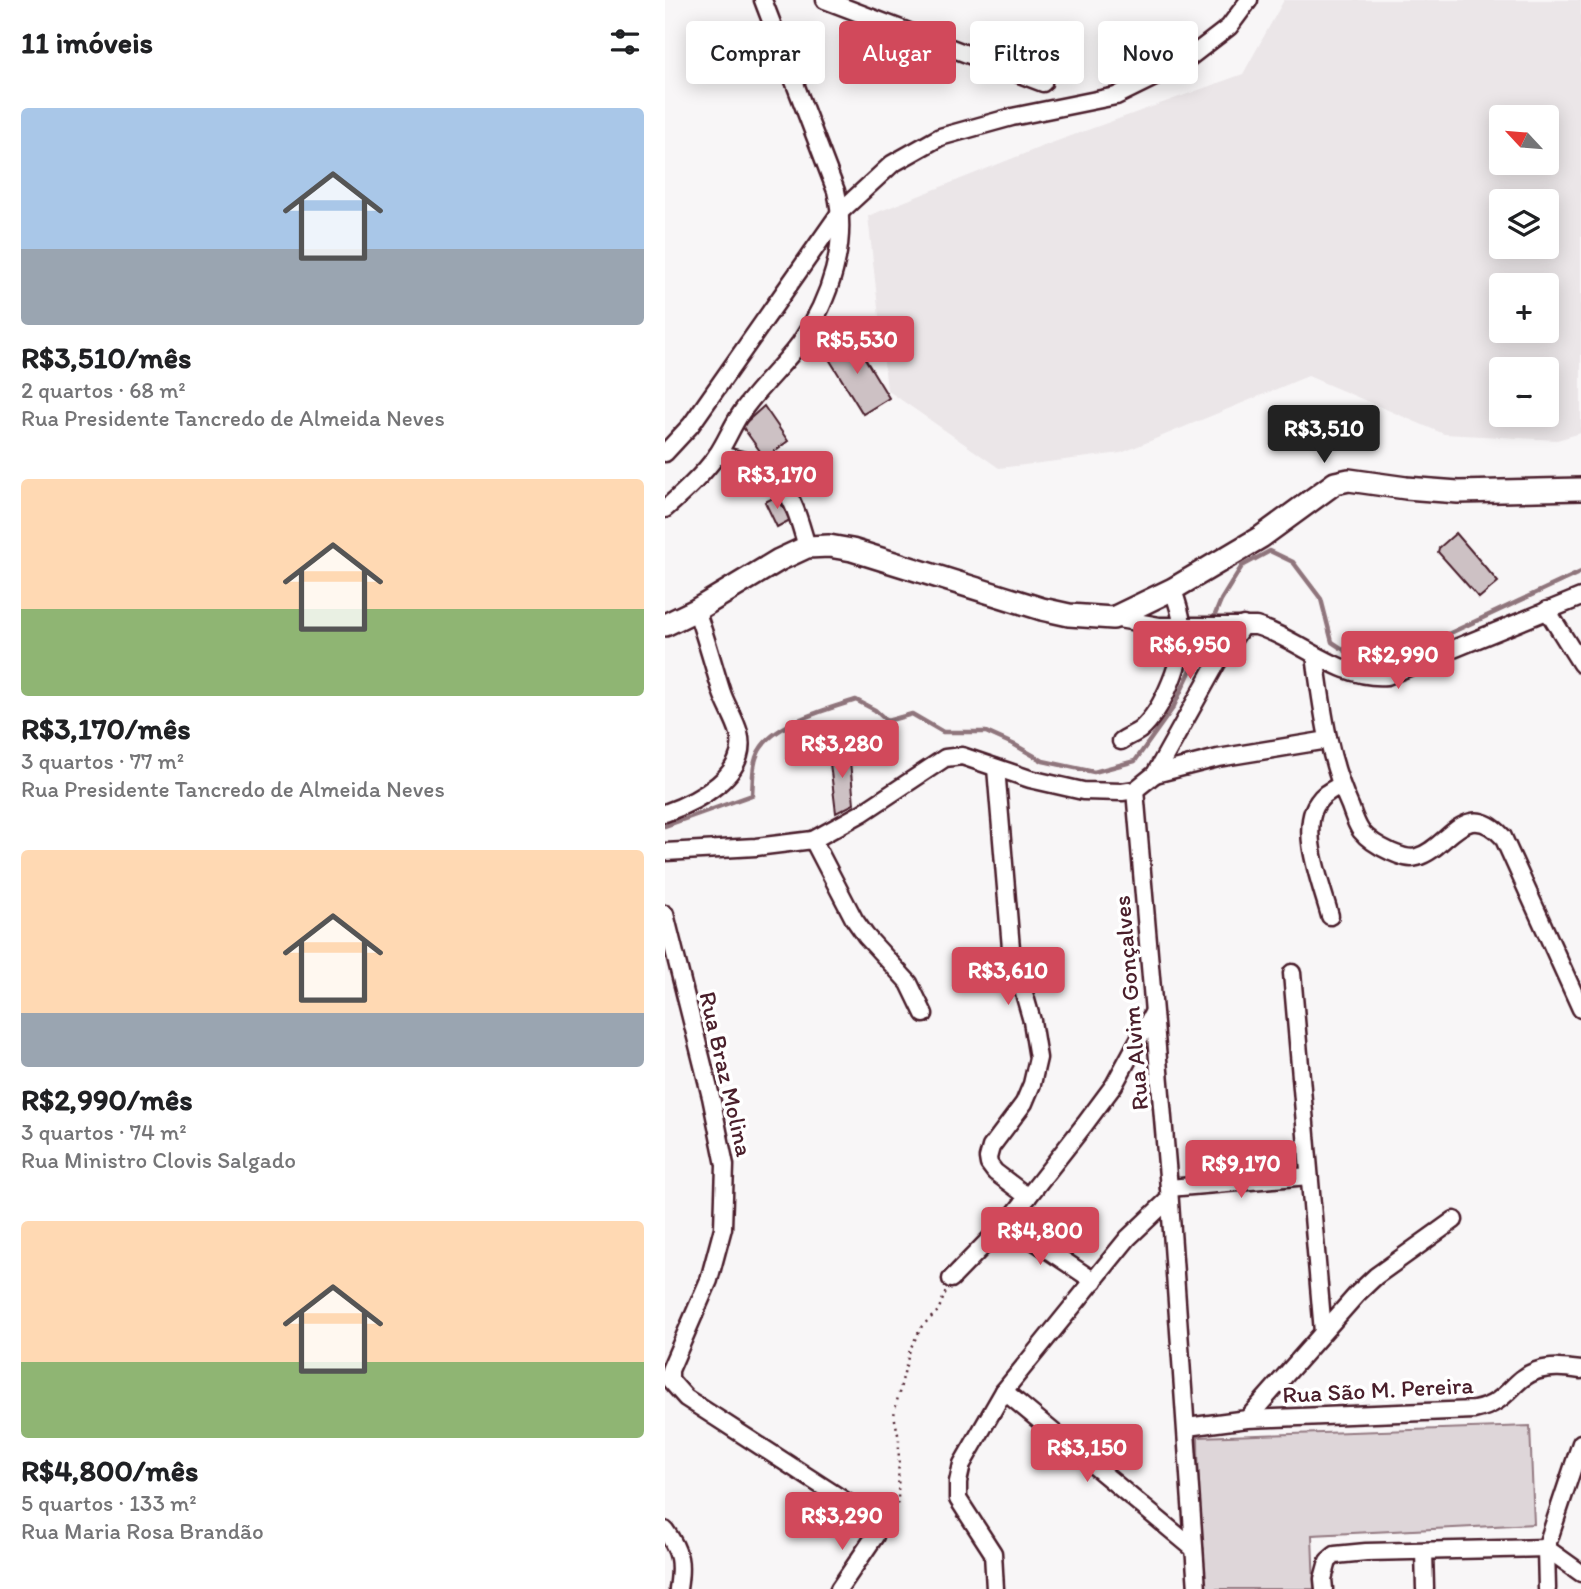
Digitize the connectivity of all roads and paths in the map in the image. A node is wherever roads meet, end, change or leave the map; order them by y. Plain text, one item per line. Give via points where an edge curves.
1 (762, 0) edge
2 (825, 0) edge
3 (1249, 0) edge
4 (970, 55) edge
5 (841, 211) junction
6 (665, 453) edge
7 (717, 455) junction
8 (1581, 489) edge
9 (665, 509) edge
10 (807, 547) junction
11 (1173, 589) junction
12 (1581, 597) edge
13 (696, 610) junction
14 (1547, 610) junction
15 (1113, 618) junction
16 (665, 625) edge
17 (1238, 625) junction
18 (1186, 626) junction
19 (1315, 655) junction
20 (1581, 664) edge
21 (1328, 740) junction
22 (1121, 741) dead end
23 (996, 768) junction
24 (1155, 774) junction
25 (1340, 785) junction
26 (1135, 790) junction
27 (665, 813) edge
28 (813, 840) junction
29 (665, 852) edge
30 (665, 914) edge
31 (1330, 916) dead end
32 (1292, 973) dead end
33 (1581, 1009) edge
34 (1153, 1013) junction
35 (924, 1014) dead end
36 (1309, 1176) junction
37 (1169, 1193) junction
38 (1028, 1197) junction
39 (1454, 1220) dead end
40 (1006, 1222) junction
41 (951, 1279) joint
42 (1094, 1281) junction
43 (1324, 1332) junction
44 (1581, 1370) edge
45 (1004, 1391) junction
46 (1247, 1419) junction
47 (1187, 1427) junction
48 (1580, 1450) edge
49 (877, 1526) junction
50 (665, 1530) edge
51 (1546, 1548) junction
52 (1194, 1549) junction
53 (1424, 1551) junction
54 (1581, 1573) edge
55 (678, 1589) edge
56 (839, 1589) edge
57 (995, 1589) edge
58 (1197, 1589) edge
59 (1324, 1589) edge
60 (1425, 1589) edge
61 (1547, 1589) edge

1 - 5 street
2 - 4 street
3 - 5 street via 1229,27 1181,64 1116,96 940,137 892,164
5 - 6 street via 691,425
5 - 7 street via 839,251 816,318 740,413
7 - 9 street
7 - 10 street via 770,471 797,511
8 - 11 main road via 1458,492 1349,480 1335,483 1261,537
10 - 13 main road
10 - 15 main road via 852,550 1069,615
11 - 15 main road
11 - 18 street
12 - 14 street
13 - 16 main road
13 - 27 street via 740,746 729,775 690,804
14 - 19 street via 1387,676 1366,676
14 - 20 street
15 - 18 street
17 - 18 street
17 - 19 street via 1270,630
17 - 24 street
18 - 22 street via 1175,669 1155,712
19 - 21 street
21 - 24 street via 1218,758
21 - 25 street
23 - 26 street via 1083,791
23 - 28 street via 962,756 945,758
23 - 38 street via 1011,948 1038,1058 1024,1103 988,1157 995,1172
24 - 26 street
25 - 31 street via 1316,803 1311,816 1313,853
25 - 33 street via 1360,829 1371,841 1405,857 1425,854 1468,823 1482,822 1494,828 1503,837
26 - 34 street, Rua Alvim Gonçalves
28 - 29 street
28 - 35 street via 854,919 909,983
30 - 49 street, Rua Braz Molina via 725,1165 723,1228 709,1280 670,1370 670,1380 686,1398 869,1515
32 - 36 street
34 - 37 street, Rua Alvim Gonçalves
34 - 38 street via 1114,1085
36 - 37 street
36 - 43 street
37 - 42 street
37 - 47 street, Rua Alvim Gonçalves
38 - 40 street
39 - 43 street via 1376,1276
40 - 41 street
40 - 42 street
41 - 49 path via 938,1311 922,1326 910,1349 894,1415 899,1439 898,1502 890,1521
42 - 45 street
43 - 46 street
44 - 46 street, Rua São M. Pereira via 1535,1371 1500,1401 1474,1410
45 - 52 street
45 - 57 street via 962,1464 958,1482 958,1499 993,1553
46 - 47 street, Rua São M. Pereira
47 - 52 street, Rua Alvim Gonçalves
48 - 51 street
49 - 56 street
50 - 55 street via 682,1567
51 - 53 street
51 - 54 street
51 - 61 street
52 - 58 street, Rua Alvim Gonçalves
53 - 59 street via 1335,1555 1325,1567
53 - 60 street

